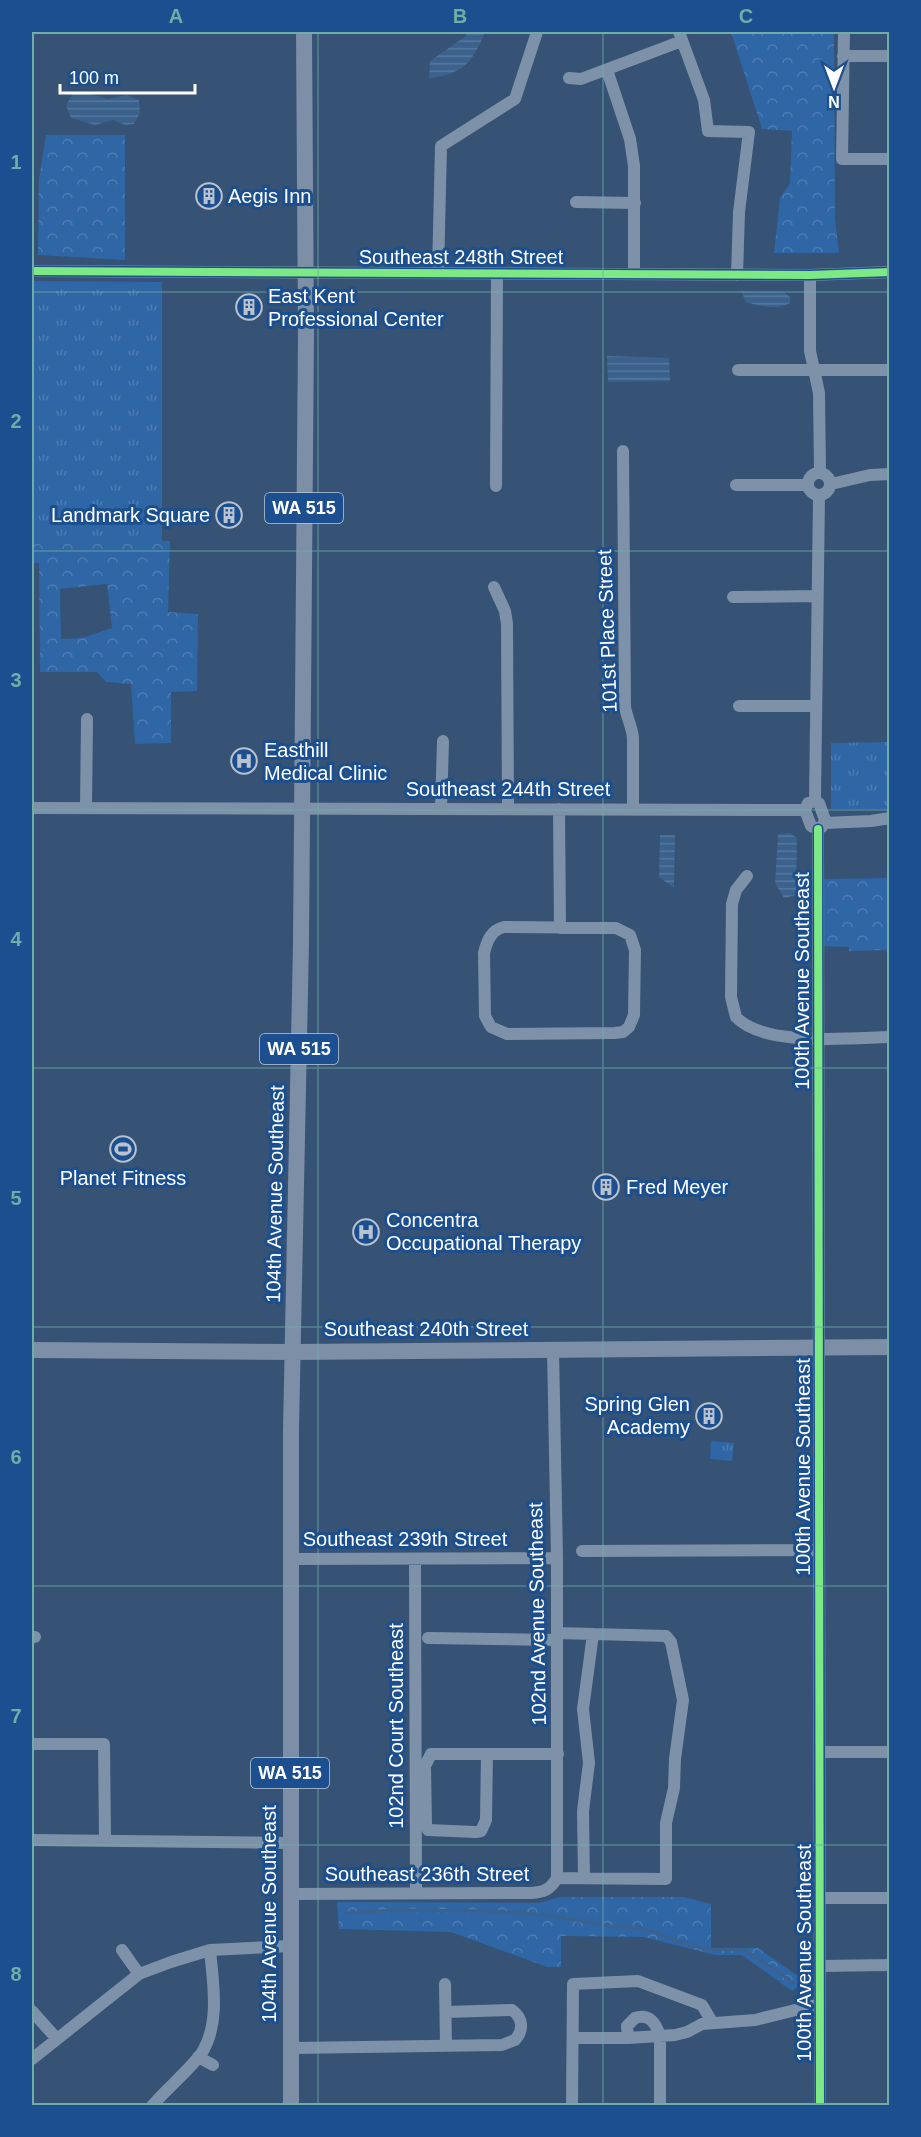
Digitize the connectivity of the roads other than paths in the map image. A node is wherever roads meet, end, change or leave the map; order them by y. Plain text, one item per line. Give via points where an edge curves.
1 (304, 32) edge
2 (537, 32) edge
3 (844, 32) edge
4 (680, 36) edge
5 (843, 56) junction
6 (890, 56) edge
7 (607, 70) junction
8 (569, 78) dead end
9 (890, 159) edge
10 (576, 202) dead end
11 (635, 203) junction
12 (32, 272) edge
13 (890, 272) edge
14 (306, 273) junction
15 (438, 273) junction
16 (498, 274) junction
17 (633, 274) junction
18 (737, 275) junction
19 (810, 275) junction
20 (738, 370) dead end
21 (813, 370) junction
22 (890, 370) edge
23 (623, 451) dead end
24 (820, 473) junction
25 (890, 474) edge
26 (831, 484) junction
27 (736, 485) dead end
28 (808, 485) junction
29 (496, 486) dead end
30 (819, 496) junction
31 (494, 587) dead end
32 (817, 596) junction
33 (733, 597) dead end
34 (739, 706) dead end
35 (816, 706) junction
36 (87, 719) dead end
37 (443, 741) dead end
38 (810, 805) junction
39 (32, 808) edge
40 (86, 808) junction
41 (301, 808) junction
42 (441, 809) junction
43 (508, 809) junction
44 (559, 809) junction
45 (633, 809) junction
46 (890, 818) edge
47 (821, 826) junction
48 (747, 876) dead end
49 (560, 928) junction
50 (890, 1037) edge
51 (819, 1039) junction
52 (890, 1347) edge
53 (820, 1348) junction
54 (553, 1349) junction
55 (32, 1350) edge
56 (292, 1352) junction
57 (819, 1550) junction
58 (566, 1553) junction
59 (290, 1559) junction
60 (415, 1559) junction
61 (593, 1634) junction
62 (557, 1636) junction
63 (428, 1638) dead end
64 (32, 1744) edge
65 (821, 1752) junction
66 (890, 1752) edge
67 (487, 1754) junction
68 (558, 1754) junction
69 (32, 1839) edge
70 (105, 1839) junction
71 (290, 1843) junction
72 (557, 1878) junction
73 (584, 1878) junction
74 (416, 1893) junction
75 (290, 1894) junction
76 (821, 1898) junction
77 (890, 1898) edge
78 (290, 1946) junction
79 (122, 1950) dead end
80 (210, 1950) junction
81 (890, 1965) edge
82 (821, 1966) junction
83 (139, 1974) junction
84 (445, 1984) dead end
85 (820, 2004) junction
86 (32, 2011) edge
87 (446, 2012) junction
88 (712, 2022) junction
89 (660, 2036) junction
90 (645, 2037) junction
91 (57, 2038) junction
92 (573, 2038) junction
93 (628, 2038) junction
94 (446, 2046) junction
95 (291, 2048) junction
96 (660, 2052) junction
97 (198, 2056) junction
98 (32, 2059) edge
99 (213, 2065) dead end
100 (152, 2106) edge
101 (291, 2106) edge
102 (572, 2106) edge
103 (660, 2106) edge
104 (820, 2106) edge

1 - 14 main road, 104th Avenue Southeast / WA 515
2 - 15 street via 514,99 441,146
3 - 5 street
4 - 7 street
4 - 18 street via 704,100 708,131 749,132 739,212
5 - 6 street
5 - 9 street via 842,159
7 - 8 street via 581,79
7 - 11 street via 630,139
10 - 11 street
11 - 17 street
12 - 14 street, Southeast 248th Street
13 - 19 street, Southeast 248th Street
14 - 15 street, Southeast 248th Street
14 - 41 main road, 104th Avenue Southeast / WA 515
15 - 16 street, Southeast 248th Street
16 - 17 street, Southeast 248th Street
16 - 29 street
17 - 18 street, Southeast 248th Street
18 - 19 street, Southeast 248th Street
19 - 21 street
20 - 21 street
21 - 22 street
21 - 24 street via 819,393
23 - 45 street, 101st Place Street via 625,707 633,738
24 - 26 street
24 - 28 street via 813,475
25 - 26 street
26 - 30 street via 826,494
27 - 28 street
28 - 30 street via 812,494
30 - 32 street
31 - 43 street via 507,624
32 - 33 street
32 - 35 street
34 - 35 street
35 - 38 street
36 - 40 street
37 - 42 street
38 - 45 street, Southeast 244th Street
38 - 47 street via 819,803
39 - 40 street, Southeast 244th Street
40 - 41 street, Southeast 244th Street
41 - 42 street, Southeast 244th Street
41 - 56 main road, 104th Avenue Southeast / WA 515
42 - 43 street, Southeast 244th Street
43 - 44 street, Southeast 244th Street
44 - 45 street, Southeast 244th Street
44 - 49 street
46 - 47 street
47 - 51 street, 100th Avenue Southeast
48 - 51 street via 736,890 732,904 731,997 736,1017 759,1030 792,1038
49 - 49 street via 504,927 489,938 484,954 485,1016 491,1027 507,1034 623,1032 634,1015 635,950 630,935 616,928
50 - 51 street
51 - 53 street, 100th Avenue Southeast
52 - 53 main road, Southeast 240th Street
53 - 54 main road, Southeast 240th Street
53 - 57 street, 100th Avenue Southeast
54 - 56 main road, Southeast 240th Street
54 - 58 street, 102nd Avenue Southeast
55 - 56 main road, Southeast 240th Street
56 - 59 main road, 104th Avenue Southeast / WA 515
57 - 58 street, Southeast 239th Street
57 - 65 street, 100th Avenue Southeast
58 - 60 street, Southeast 239th Street
58 - 62 street, 102nd Avenue Southeast
59 - 60 street, Southeast 239th Street
59 - 71 main road, 104th Avenue Southeast / WA 515
60 - 74 street, 102nd Court Southeast
61 - 62 street
61 - 73 street via 583,1709 589,1763 583,1811
61 - 73 street, Southeast 236th Street via 666,1636 671,1642 682,1700 672,1806 666,1823 666,1879
62 - 63 street
62 - 68 street, 102nd Avenue Southeast
64 - 70 street via 104,1744
65 - 66 street
65 - 76 street, 100th Avenue Southeast
67 - 67 street, 102nd Court Southeast via 485,1825 481,1831 431,1832 426,1825 428,1758 431,1754
67 - 68 street
68 - 72 street, 102nd Avenue Southeast
69 - 70 street
70 - 71 street
71 - 75 main road, 104th Avenue Southeast / WA 515
72 - 73 street, Southeast 236th Street
72 - 74 street, Southeast 236th Street via 545,1892 538,1893
74 - 75 street, Southeast 236th Street
75 - 78 main road, 104th Avenue Southeast / WA 515
76 - 77 street
76 - 82 street, 100th Avenue Southeast
78 - 80 street
78 - 95 main road, 104th Avenue Southeast / WA 515
79 - 83 street
80 - 83 street
80 - 97 street via 213,2018
81 - 82 street
82 - 85 street, 100th Avenue Southeast
83 - 91 street
84 - 87 street
85 - 88 street via 755,2020
85 - 104 street, 100th Avenue Southeast
86 - 91 street
87 - 94 street
87 - 94 street via 512,2010 522,2025 518,2038 508,2044
88 - 89 street via 687,2032
88 - 92 street via 702,2005 638,1981 573,1984
89 - 90 street
89 - 93 street via 652,2020 640,2016 627,2026
89 - 96 street
90 - 93 street
90 - 96 street
91 - 98 street
92 - 93 street
92 - 102 street
94 - 95 street
95 - 101 main road, 104th Avenue Southeast / WA 515
96 - 103 street
97 - 99 street
97 - 100 street

